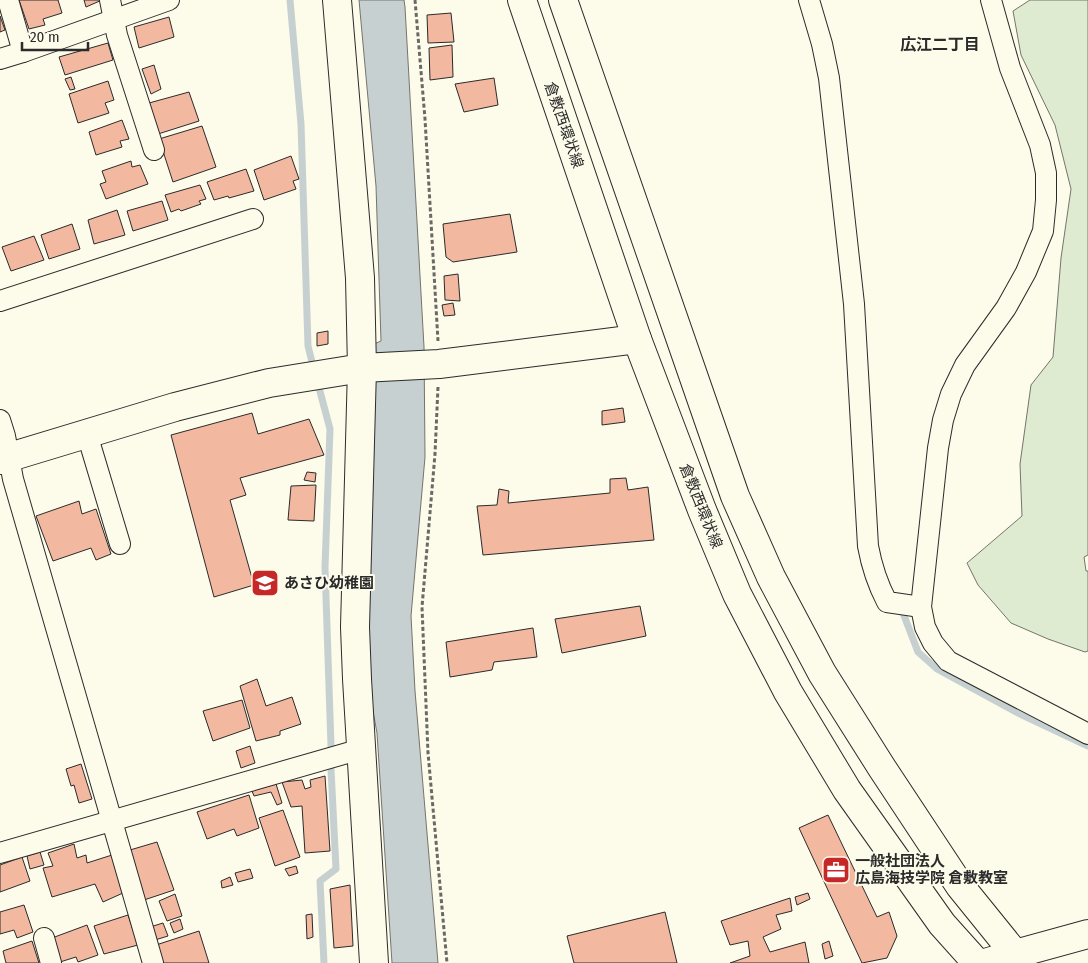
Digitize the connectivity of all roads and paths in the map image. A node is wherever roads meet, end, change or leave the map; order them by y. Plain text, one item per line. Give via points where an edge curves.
1 (8, 0) edge
2 (110, 0) edge
3 (169, 0) edge
4 (337, 0) edge
5 (415, 0) edge
6 (522, 0) edge
7 (562, 0) edge
8 (809, 0) edge
9 (991, 0) edge
10 (114, 20) junction
11 (23, 52) junction
12 (0, 59) edge
13 (154, 150) dead end
14 (253, 220) dead end
15 (0, 301) edge
16 (637, 339) junction
17 (434, 365) junction
18 (367, 368) junction
19 (0, 420) edge
20 (87, 434) junction
21 (5, 458) edge
22 (120, 544) dead end
23 (921, 607) junction
24 (1088, 734) edge
25 (361, 749) junction
26 (112, 821) junction
27 (0, 853) edge
28 (1088, 934) edge
29 (44, 938) dead end
30 (1019, 959) edge
31 (51, 963) edge
32 (153, 963) edge
33 (374, 963) edge
34 (447, 963) edge
35 (977, 963) edge
36 (985, 963) edge

1 - 11 street
2 - 10 street
3 - 10 street
4 - 18 main road
5 - 17 path via 425,119
6 - 16 main road, 倉敷西環状線
7 - 30 main road via 736,496 771,577 822,673 882,768 960,886
8 - 23 street via 829,78 854,304 868,546 878,586 887,602
9 - 23 street via 1010,68 1040,145 1046,173 1046,200 1042,231 1026,272 1006,308 965,365 950,394 938,448
10 - 11 street
10 - 13 street
11 - 12 street
14 - 15 street
16 - 17 main road
16 - 35 main road, 倉敷西環状線 via 737,594 788,692 847,790 942,924
17 - 18 main road
17 - 34 path via 435,454 422,607 428,753
18 - 20 main road via 269,383
18 - 25 main road via 355,627
19 - 21 street
20 - 21 main road
20 - 22 street
21 - 26 street
23 - 24 street via 932,644 948,661
25 - 26 street
25 - 33 main road
26 - 27 street
26 - 32 street
28 - 30 main road
29 - 31 street
30 - 36 main road

